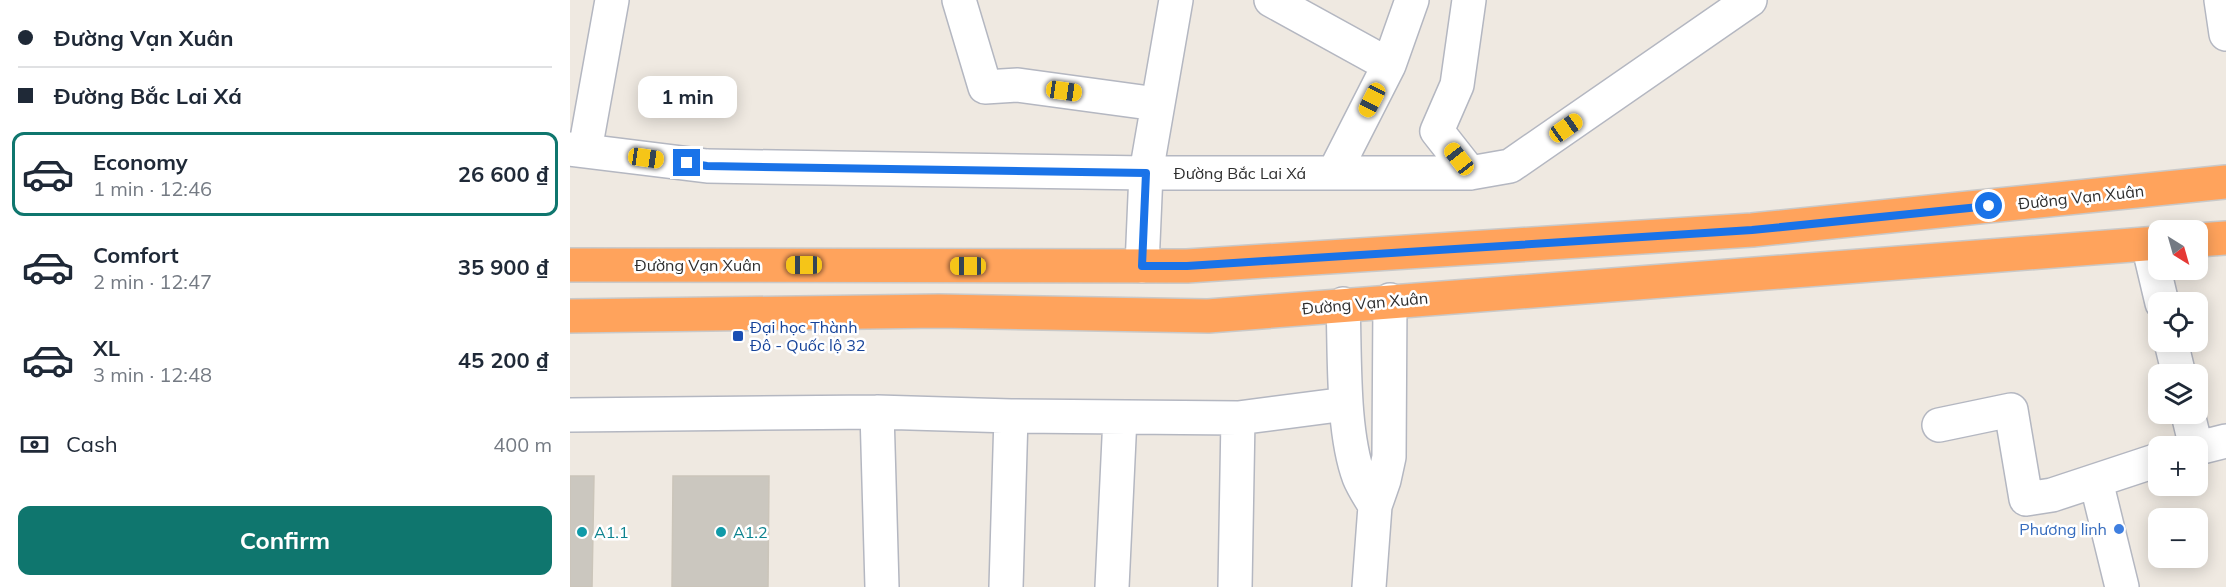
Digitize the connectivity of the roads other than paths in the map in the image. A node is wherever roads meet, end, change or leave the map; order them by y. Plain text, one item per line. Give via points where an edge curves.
1 (612, 0) edge
2 (959, 0) edge
3 (1176, 0) edge
4 (1271, 0) edge
5 (1412, 0) edge
6 (1469, 0) edge
7 (1750, 0) edge
8 (2221, 0) edge
9 (2226, 34) edge
10 (1389, 65) junction
11 (1157, 104) junction
12 (578, 149) edge
13 (1146, 173) junction
14 (1334, 173) junction
15 (1470, 173) junction
16 (2226, 182) edge
17 (2226, 238) edge
18 (2208, 239) edge
19 (2148, 243) edge
20 (570, 265) edge
21 (1142, 266) junction
22 (1390, 300) junction
23 (1342, 304) junction
24 (570, 316) edge
25 (1347, 404) junction
26 (877, 412) junction
27 (570, 415) edge
28 (1011, 416) junction
29 (1120, 417) junction
30 (1238, 418) junction
31 (1939, 425) dead end
32 (2226, 441) edge
33 (2208, 445) edge
34 (2148, 463) edge
35 (2096, 481) junction
36 (1375, 506) junction
37 (882, 587) edge
38 (1006, 587) edge
39 (1112, 587) edge
40 (1235, 587) edge
41 (1369, 587) edge
42 (2122, 587) edge

1 - 12 street
2 - 11 street via 985,87 1018,85
3 - 11 street
4 - 10 street
5 - 10 street
6 - 15 street via 1457,85 1437,131
7 - 15 street, Đường Bắc Lai Xá via 1510,166
8 - 9 street
10 - 14 street
11 - 13 street
12 - 13 street, Đường Bắc Lai Xá via 707,166
13 - 14 street, Đường Bắc Lai Xá
13 - 21 street
14 - 15 street, Đường Bắc Lai Xá
16 - 21 highway, Đường Vạn Xuân via 1752,230
17 - 18 highway
19 - 22 highway, Đường Vạn Xuân
20 - 21 highway, Đường Vạn Xuân
22 - 23 highway, Đường Vạn Xuân
22 - 36 street via 1389,457
23 - 24 highway, Đường Vạn Xuân via 1208,316 939,311
23 - 25 street
25 - 30 street
25 - 36 street via 1360,477
26 - 27 street
26 - 28 street
26 - 37 street
28 - 29 street
28 - 38 street
29 - 30 street
29 - 39 street
30 - 40 street
31 - 35 street via 2011,410 2026,499
32 - 33 street
34 - 35 street
35 - 42 street
36 - 41 street

